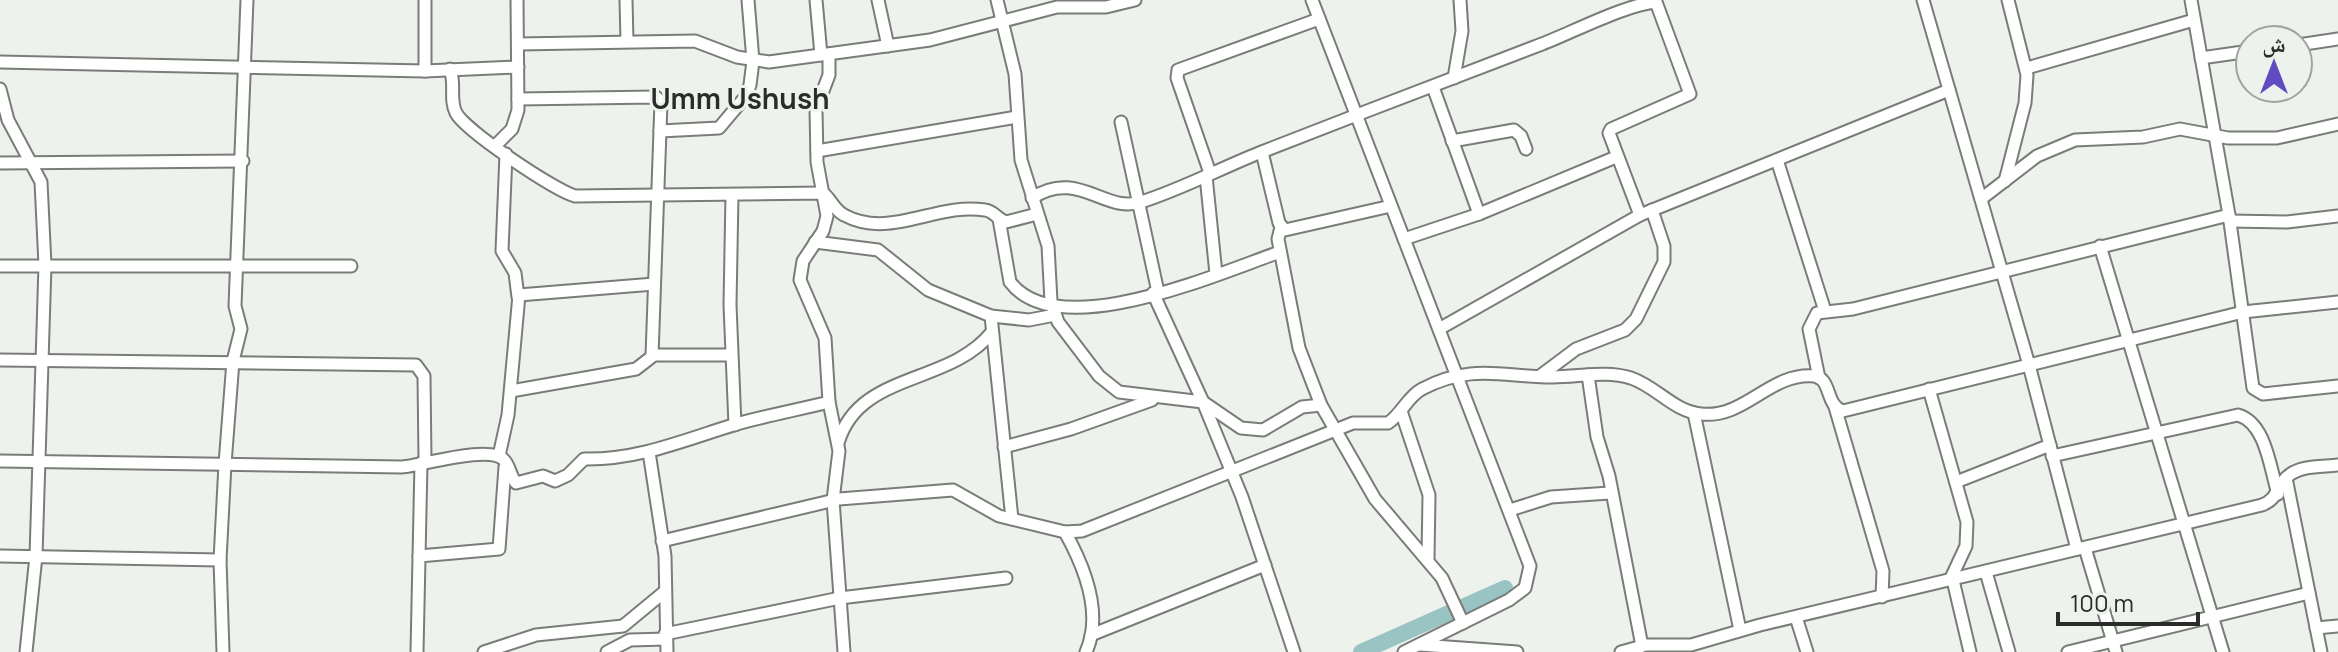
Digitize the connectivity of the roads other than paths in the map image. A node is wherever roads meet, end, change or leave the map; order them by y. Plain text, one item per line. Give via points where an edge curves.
1 (247, 0) edge
2 (425, 0) edge
3 (517, 0) edge
4 (626, 0) edge
5 (748, 0) edge
6 (816, 0) edge
7 (878, 0) edge
8 (997, 0) edge
9 (1135, 0) edge
10 (1312, 0) edge
11 (1460, 0) edge
12 (1923, 0) edge
13 (2008, 0) edge
14 (2191, 0) edge
15 (1650, 2) edge
16 (1319, 19) junction
17 (2194, 20) junction
18 (1001, 22) junction
19 (2338, 39) edge
20 (627, 41) junction
21 (2314, 43) edge
22 (518, 44) junction
23 (888, 46) junction
24 (2234, 53) edge
25 (825, 54) junction
26 (2201, 58) junction
27 (753, 61) junction
28 (0, 62) edge
29 (246, 67) junction
30 (518, 67) junction
31 (2027, 68) junction
32 (450, 69) junction
33 (425, 71) junction
34 (1454, 78) junction
35 (1433, 87) junction
36 (0, 89) edge
37 (1949, 90) junction
38 (518, 99) junction
39 (1356, 115) junction
40 (1017, 117) junction
41 (1121, 122) dead end
42 (2338, 124) edge
43 (660, 131) junction
44 (2215, 136) junction
45 (1452, 141) junction
46 (495, 146) junction
47 (1526, 149) dead end
48 (817, 151) junction
49 (1262, 152) junction
50 (506, 154) junction
51 (1616, 157) junction
52 (1777, 160) junction
53 (243, 161) junction
54 (0, 163) edge
55 (32, 164) junction
56 (1208, 174) junction
57 (2005, 181) junction
58 (823, 193) junction
59 (732, 195) junction
60 (657, 196) junction
61 (1032, 198) junction
62 (1981, 199) junction
63 (1138, 203) junction
64 (1391, 206) junction
65 (1646, 213) junction
66 (1037, 214) junction
67 (1479, 214) junction
68 (2338, 216) edge
69 (2229, 218) junction
70 (999, 219) junction
71 (1281, 227) junction
72 (1404, 239) junction
73 (815, 242) junction
74 (2100, 246) junction
75 (1280, 252) junction
76 (236, 264) junction
77 (45, 265) junction
78 (0, 266) edge
79 (351, 266) dead end
80 (2001, 269) junction
81 (1216, 274) junction
82 (654, 284) junction
83 (1156, 293) junction
84 (518, 297) junction
85 (2338, 302) edge
86 (1054, 311) junction
87 (1825, 311) junction
88 (2243, 312) junction
89 (991, 316) junction
90 (1439, 329) junction
91 (992, 332) junction
92 (2130, 339) junction
93 (731, 355) junction
94 (652, 356) junction
95 (0, 360) edge
96 (41, 361) junction
97 (233, 361) junction
98 (2029, 365) junction
99 (1588, 375) junction
100 (1457, 376) junction
101 (1540, 376) junction
102 (1819, 378) junction
103 (2338, 386) edge
104 (1929, 389) junction
105 (511, 391) junction
106 (1157, 397) junction
107 (829, 402) junction
108 (1203, 402) junction
109 (1321, 405) junction
110 (1835, 407) junction
111 (1401, 411) junction
112 (1694, 413) junction
113 (735, 425) junction
114 (1338, 431) junction
115 (2156, 432) junction
116 (838, 443) junction
117 (1004, 447) junction
118 (2051, 451) junction
119 (649, 452) junction
120 (502, 459) junction
121 (0, 461) edge
122 (40, 461) junction
123 (423, 462) junction
124 (225, 464) junction
125 (2338, 465) edge
126 (1232, 471) junction
127 (2286, 478) junction
128 (1956, 482) junction
129 (1610, 493) junction
130 (2278, 494) junction
131 (833, 500) junction
132 (1510, 510) junction
133 (1012, 519) junction
134 (2184, 523) junction
135 (1065, 532) junction
136 (662, 541) junction
137 (2081, 548) junction
138 (0, 556) edge
139 (36, 556) junction
140 (419, 556) junction
141 (1428, 559) junction
142 (220, 560) junction
143 (1265, 565) junction
144 (1986, 572) junction
145 (1006, 578) dead end
146 (1952, 581) junction
147 (663, 593) junction
148 (2309, 593) junction
149 (1882, 597) junction
150 (840, 598) junction
151 (2212, 616) junction
152 (1796, 617) junction
153 (1463, 623) junction
154 (2338, 626) edge
155 (2316, 628) junction
156 (1740, 630) junction
157 (1091, 635) junction
158 (2112, 640) junction
159 (666, 642) edge
160 (1420, 645) junction
161 (1642, 646) junction
162 (1692, 649) edge
163 (1497, 650) edge
164 (26, 652) edge
165 (223, 652) edge
166 (417, 652) edge
167 (487, 652) edge
168 (607, 652) edge
169 (844, 652) edge
170 (1086, 652) edge
171 (1294, 652) edge
172 (1404, 652) edge
173 (1517, 652) edge
174 (1621, 652) edge
175 (1807, 652) edge
176 (1970, 652) edge
177 (2009, 652) edge
178 (2068, 652) edge
179 (2116, 652) edge
180 (2223, 652) edge
181 (2321, 652) edge

1 - 29 street
2 - 33 street
3 - 22 street
4 - 20 street
5 - 27 street
6 - 25 street
7 - 23 street
8 - 18 street
9 - 18 street via 1106,7 1065,6
10 - 16 street
11 - 34 street via 1462,31
12 - 37 street
13 - 31 street
14 - 17 street
15 - 34 street
15 - 51 street via 1690,94 1611,129 1608,139
16 - 39 street
16 - 56 street via 1178,70
17 - 26 street
17 - 31 street
18 - 23 street
18 - 40 street via 1015,74
19 - 21 street
20 - 22 street
20 - 27 street via 695,41
22 - 30 street
23 - 25 street
24 - 26 street
25 - 27 street
25 - 48 street via 829,75 817,104
26 - 44 street
27 - 43 street via 749,90 722,126
28 - 29 street
29 - 33 street
29 - 53 street
30 - 32 street
30 - 38 street
31 - 57 street via 2025,103
32 - 33 street
32 - 46 street via 458,115
34 - 35 street
35 - 39 street
35 - 45 street
36 - 55 street via 8,120
37 - 52 street
37 - 62 street
38 - 43 street via 656,97 662,104
38 - 46 street via 512,129
39 - 49 street
39 - 64 street
40 - 48 street
40 - 61 street
41 - 63 street
42 - 44 street via 2277,138
43 - 60 street
44 - 57 street via 2180,129 2143,137 2075,140 2046,151
44 - 69 street
45 - 47 street via 1511,130 1521,136
45 - 67 street
46 - 50 street
48 - 58 street
49 - 56 street
49 - 71 street
50 - 60 street via 569,194
50 - 84 street via 502,251 515,273
51 - 65 street
51 - 67 street
52 - 65 street
52 - 87 street
53 - 55 street
53 - 76 street
54 - 55 street
55 - 77 street via 41,182
56 - 63 street
56 - 81 street
57 - 62 street
58 - 59 street
58 - 70 street via 841,214 872,225 965,208 988,210
58 - 73 street via 826,223
59 - 60 street
59 - 93 street
60 - 82 street
61 - 63 street via 1064,188 1122,204
61 - 66 street
62 - 80 street
63 - 83 street
64 - 71 street
64 - 72 street
65 - 90 street
65 - 101 street via 1664,246 1664,262 1636,319 1625,330 1576,349
66 - 70 street
66 - 86 street via 1050,259
67 - 72 street
68 - 69 street via 2287,222
69 - 74 street
69 - 88 street
70 - 86 street via 1010,282
71 - 75 street
72 - 90 street
73 - 89 street via 878,250 928,290
73 - 107 street via 803,261 800,280 825,338
74 - 80 street
74 - 92 street
75 - 81 street
75 - 109 street via 1293,326
76 - 77 street
76 - 79 street
76 - 97 street via 235,306 241,329
77 - 78 street
77 - 96 street
80 - 87 street via 1853,309
80 - 98 street
81 - 83 street
82 - 84 street
82 - 94 street
83 - 86 street
83 - 108 street
84 - 105 street
85 - 88 street
86 - 89 street via 1029,320
86 - 106 street via 1105,382 1125,394
87 - 102 street via 1814,315 1809,326
88 - 92 street
88 - 103 street via 2257,392
89 - 91 street
90 - 100 street
91 - 116 street via 966,356 863,400 846,421
91 - 117 street
92 - 98 street
92 - 115 street
93 - 94 street
93 - 113 street
94 - 105 street via 636,369
95 - 96 street
96 - 97 street
96 - 122 street
97 - 123 street via 419,366 424,373
97 - 124 street
98 - 104 street
98 - 118 street
99 - 101 street
99 - 112 street via 1628,377
99 - 129 street
100 - 101 street via 1502,371
100 - 111 street via 1419,390
100 - 132 street
102 - 110 street
102 - 112 street via 1777,383 1720,414
104 - 110 street via 1843,411
104 - 128 street
105 - 120 street
106 - 108 street
106 - 117 street
107 - 113 street
107 - 116 street
108 - 109 street via 1254,431 1302,407
108 - 126 street
109 - 114 street
110 - 149 street via 1883,571
111 - 114 street via 1388,423 1353,423
111 - 141 street via 1429,495
112 - 156 street
113 - 119 street
114 - 126 street
114 - 141 street via 1375,499
115 - 118 street
115 - 130 street via 2238,415 2246,418 2258,430
115 - 134 street
116 - 131 street via 840,467
117 - 133 street
118 - 128 street
118 - 137 street
119 - 120 street via 584,459 555,481 543,476 516,483
119 - 136 street
120 - 123 street
120 - 140 street via 499,549
121 - 122 street
122 - 124 street
122 - 139 street
123 - 124 street via 402,467
123 - 140 street
124 - 142 street
125 - 127 street via 2300,469
126 - 135 street via 1087,529
126 - 143 street
127 - 130 street
127 - 148 street
128 - 146 street via 1968,534
129 - 132 street via 1551,497
129 - 161 street
130 - 134 street via 2267,504
131 - 133 street via 953,490
131 - 136 street
131 - 150 street
132 - 153 street via 1530,566 1525,588
133 - 135 street
134 - 137 street
134 - 151 street
135 - 157 street via 1087,583
136 - 147 street
137 - 144 street
137 - 158 street
138 - 139 street
139 - 142 street
139 - 164 street
140 - 166 street
141 - 153 street via 1449,589
142 - 165 street
143 - 157 street
143 - 171 street
144 - 146 street
144 - 177 street
145 - 150 street
146 - 149 street
146 - 176 street
147 - 159 street
147 - 167 street via 623,626 527,636
148 - 151 street
148 - 155 street
149 - 152 street
150 - 159 street
150 - 169 street
151 - 158 street
151 - 180 street
152 - 156 street
152 - 175 street
153 - 160 street
154 - 155 street
155 - 181 street
156 - 162 street
157 - 170 street
158 - 178 street
158 - 179 street
159 - 168 street via 630,640
160 - 163 street
160 - 172 street
161 - 162 street
161 - 174 street
163 - 173 street

